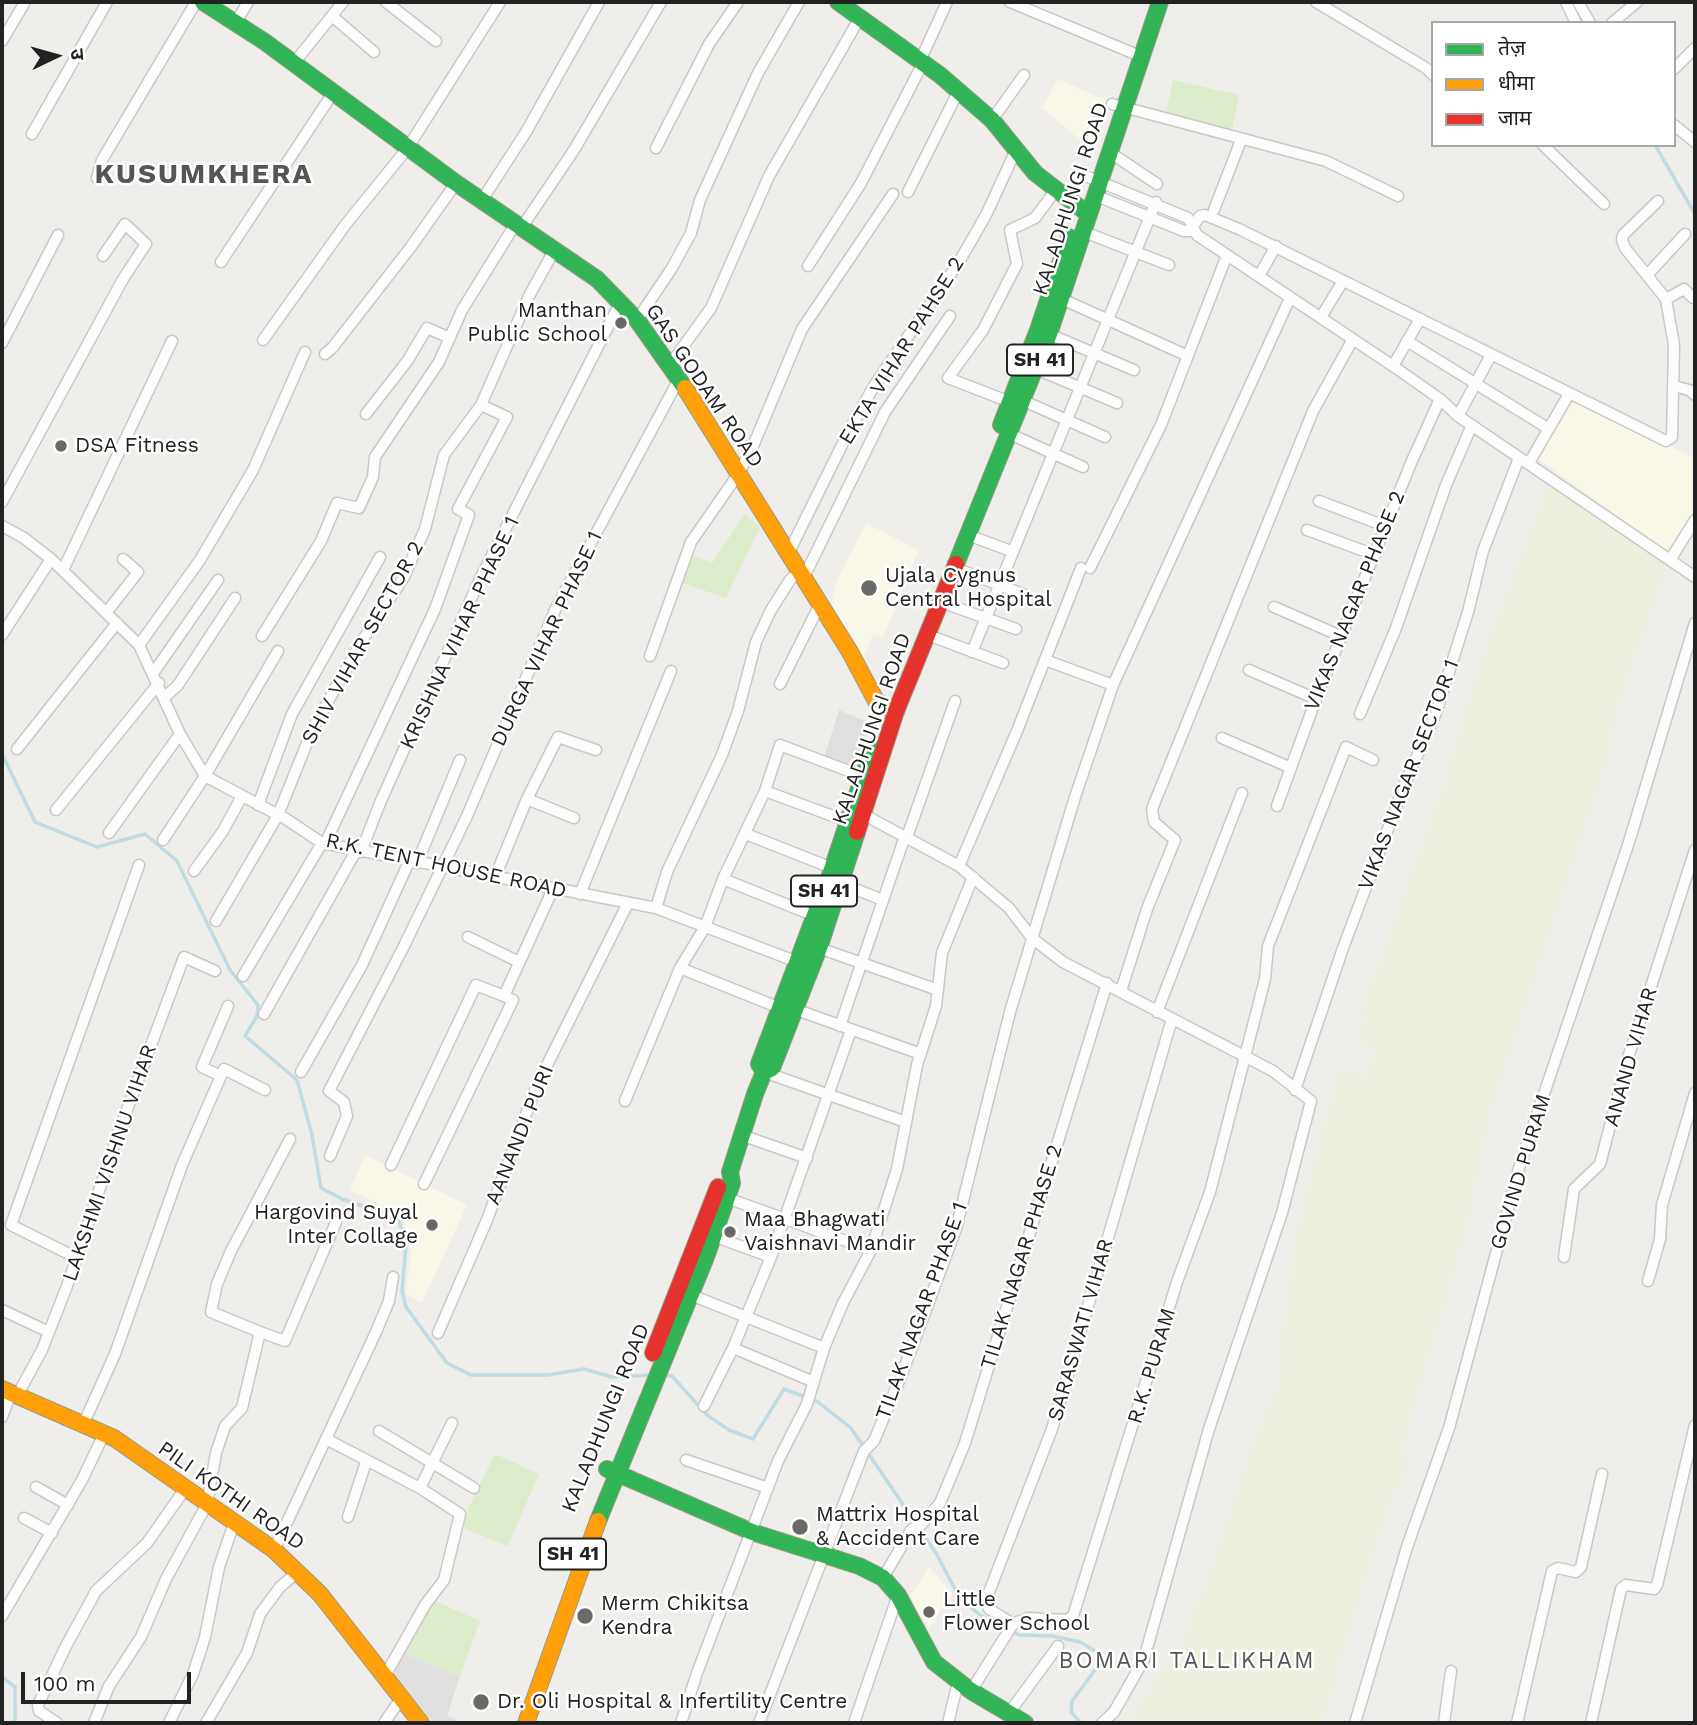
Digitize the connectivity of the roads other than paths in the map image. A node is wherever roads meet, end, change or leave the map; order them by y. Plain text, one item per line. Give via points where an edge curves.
1 (25, 2) edge
2 (107, 2) edge
3 (196, 2) edge
4 (202, 2) edge
5 (248, 2) edge
6 (343, 2) edge
7 (386, 2) edge
8 (500, 2) edge
9 (599, 2) edge
10 (661, 2) edge
11 (738, 2) edge
12 (799, 2) edge
13 (838, 2) edge
14 (947, 2) edge
15 (1010, 2) edge
16 (1147, 2) edge
17 (1160, 2) edge
18 (1316, 2) edge
19 (1566, 2) edge
20 (1578, 2) edge
21 (1637, 2) edge
22 (331, 16) junction
23 (859, 19) junction
24 (1575, 21) edge
25 (1589, 21) edge
26 (1614, 21) edge
27 (236, 22) junction
28 (2, 41) edge
29 (436, 41) dead end
30 (1695, 48) edge
31 (374, 52) dead end
32 (1135, 54) junction
33 (921, 62) junction
34 (294, 63) junction
35 (1676, 67) edge
36 (1431, 73) edge
37 (1024, 75) dead end
38 (958, 92) junction
39 (333, 93) junction
40 (1117, 106) junction
41 (992, 120) junction
42 (1676, 127) edge
43 (32, 134) dead end
44 (1241, 140) junction
45 (1695, 142) edge
46 (1550, 147) edge
47 (656, 148) dead end
48 (407, 149) junction
49 (1016, 150) junction
50 (1108, 151) junction
51 (97, 178) dead end
52 (456, 183) junction
53 (1157, 184) dead end
54 (1093, 185) junction
55 (1055, 191) junction
56 (908, 192) dead end
57 (892, 194) dead end
58 (1398, 196) dead end
59 (482, 200) junction
60 (1658, 201) dead end
61 (1156, 202) junction
62 (1604, 204) dead end
63 (1214, 210) dead end
64 (1083, 212) junction
65 (1149, 217) junction
66 (519, 225) junction
67 (1193, 228) junction
68 (1082, 232) junction
69 (58, 234) dead end
70 (1685, 234) dead end
71 (1276, 246) junction
72 (555, 249) junction
73 (1135, 251) junction
74 (1227, 255) junction
75 (103, 256) dead end
76 (221, 262) dead end
77 (1169, 265) dead end
78 (808, 266) dead end
79 (1648, 274) junction
80 (1259, 276) junction
81 (1343, 281) junction
82 (1290, 298) junction
83 (1693, 298) dead end
84 (1062, 299) junction
85 (1666, 299) junction
86 (620, 303) junction
87 (950, 316) dead end
88 (1321, 317) junction
89 (1420, 319) junction
90 (638, 320) junction
91 (1107, 320) junction
92 (1049, 334) junction
93 (450, 338) junction
94 (1353, 339) junction
95 (263, 340) dead end
96 (172, 341) dead end
97 (1407, 341) junction
98 (2, 343) edge
99 (306, 352) dead end
100 (1094, 353) junction
101 (325, 354) dead end
102 (1491, 355) junction
103 (1188, 356) junction
104 (1393, 366) junction
105 (1037, 369) junction
106 (1134, 370) dead end
107 (674, 372) junction
108 (1476, 382) junction
109 (1674, 386) junction
110 (1081, 387) junction
111 (1569, 394) junction
112 (1695, 395) edge
113 (1440, 399) junction
114 (1017, 402) junction
115 (1117, 403) dead end
116 (481, 405) junction
117 (366, 414) dead end
118 (1458, 416) junction
119 (1068, 420) junction
120 (1472, 425) junction
121 (1549, 429) junction
122 (1010, 434) junction
123 (1104, 437) dead end
124 (1052, 453) junction
125 (1524, 460) junction
126 (1083, 467) dead end
127 (738, 473) junction
128 (2, 502) edge
129 (1319, 502) dead end
130 (970, 517) junction
131 (1695, 520) edge
132 (2, 526) edge
133 (1385, 526) junction
134 (1307, 530) dead end
135 (968, 535) junction
136 (1011, 551) junction
137 (789, 552) junction
138 (1374, 555) junction
139 (380, 557) dead end
140 (51, 559) junction
141 (122, 559) dead end
142 (1670, 560) junction
143 (955, 568) junction
144 (63, 570) junction
145 (802, 573) junction
146 (1695, 577) edge
147 (218, 580) dead end
148 (998, 584) junction
149 (1023, 594) dead end
150 (235, 598) dead end
151 (941, 602) junction
152 (820, 604) junction
153 (1275, 607) dead end
154 (106, 613) junction
155 (985, 618) junction
156 (117, 623) junction
157 (1695, 623) edge
158 (1016, 629) dead end
159 (922, 633) junction
160 (2, 635) edge
161 (262, 636) dead end
162 (1343, 637) junction
163 (139, 645) junction
164 (278, 651) dead end
165 (972, 652) junction
166 (650, 656) dead end
167 (1045, 660) junction
168 (1003, 663) dead end
169 (1249, 670) dead end
170 (671, 671) dead end
171 (154, 672) junction
172 (159, 683) junction
173 (780, 684) dead end
174 (1113, 685) junction
175 (164, 697) junction
176 (1316, 699) junction
177 (955, 701) dead end
178 (892, 709) junction
179 (1360, 714) dead end
180 (180, 734) junction
181 (1222, 738) dead end
182 (17, 749) dead end
183 (596, 750) dead end
184 (460, 760) dead end
185 (1373, 760) dead end
186 (1289, 767) junction
187 (205, 776) junction
188 (862, 776) junction
189 (765, 792) junction
190 (1242, 793) dead end
191 (242, 796) junction
192 (527, 799) junction
193 (258, 805) junction
194 (1277, 806) dead end
195 (56, 810) dead end
196 (278, 815) junction
197 (855, 815) junction
198 (574, 818) dead end
199 (109, 833) dead end
200 (746, 834) junction
201 (906, 837) junction
202 (163, 840) dead end
203 (324, 844) junction
204 (1695, 850) edge
205 (359, 852) junction
206 (413, 863) junction
207 (139, 865) dead end
208 (960, 866) junction
209 (442, 867) junction
210 (832, 868) junction
211 (194, 871) dead end
212 (495, 877) junction
213 (973, 877) junction
214 (723, 878) junction
215 (842, 884) junction
216 (553, 889) junction
217 (580, 894) junction
218 (883, 900) junction
219 (628, 903) junction
220 (656, 908) junction
221 (815, 916) junction
222 (216, 921) dead end
223 (705, 927) junction
224 (468, 937) dead end
225 (1032, 937) junction
226 (819, 948) junction
227 (520, 962) junction
228 (861, 962) junction
229 (804, 965) junction
230 (680, 968) junction
231 (215, 971) dead end
232 (243, 976) dead end
233 (1107, 984) junction
234 (938, 990) junction
235 (1121, 991) junction
236 (504, 996) junction
237 (228, 1006) dead end
238 (787, 1009) junction
239 (1157, 1012) junction
240 (264, 1014) dead end
241 (1172, 1019) junction
242 (840, 1026) junction
243 (851, 1030) junction
244 (921, 1054) junction
245 (1244, 1055) junction
246 (300, 1072) dead end
247 (764, 1072) junction
248 (221, 1076) junction
249 (265, 1090) dead end
250 (1295, 1090) junction
251 (1695, 1093) edge
252 (829, 1095) junction
253 (625, 1101) dead end
254 (906, 1122) junction
255 (741, 1135) junction
256 (290, 1139) dead end
257 (330, 1156) dead end
258 (807, 1158) junction
259 (391, 1165) dead end
260 (730, 1172) junction
261 (424, 1184) dead end
262 (727, 1198) junction
263 (785, 1221) junction
264 (6, 1222) edge
265 (336, 1222) dead end
266 (713, 1236) junction
267 (871, 1251) junction
268 (700, 1255) junction
269 (771, 1256) junction
270 (75, 1257) junction
271 (1564, 1257) dead end
272 (393, 1277) dead end
273 (1648, 1282) dead end
274 (691, 1295) junction
275 (2, 1310) edge
276 (747, 1315) junction
277 (49, 1332) junction
278 (260, 1332) junction
279 (438, 1333) dead end
280 (733, 1348) junction
281 (824, 1348) junction
282 (653, 1370) junction
283 (814, 1381) junction
284 (10, 1393) edge
285 (704, 1406) dead end
286 (2, 1417) edge
287 (452, 1423) dead end
288 (83, 1425) junction
289 (1695, 1425) edge
290 (379, 1431) dead end
291 (104, 1434) junction
292 (326, 1439) junction
293 (686, 1460) dead end
294 (434, 1461) junction
295 (366, 1462) junction
296 (612, 1471) junction
297 (1602, 1474) dead end
298 (36, 1487) dead end
299 (420, 1488) junction
300 (474, 1488) dead end
301 (768, 1488) junction
302 (185, 1489) junction
303 (207, 1504) junction
304 (68, 1505) junction
305 (348, 1517) dead end
306 (24, 1518) dead end
307 (234, 1523) junction
308 (752, 1532) junction
309 (52, 1533) junction
310 (274, 1550) junction
311 (825, 1555) junction
312 (299, 1570) junction
313 (883, 1578) junction
314 (898, 1595) junction
315 (2, 1616) edge
316 (1013, 1624) junction
317 (1058, 1646) dead end
318 (1451, 1671) dead end
319 (384, 1676) junction
320 (965, 1687) junction
321 (402, 1697) junction
322 (1009, 1713) junction
323 (57, 1723) edge
324 (93, 1723) edge
325 (169, 1723) edge
326 (206, 1723) edge
327 (384, 1723) edge
328 (421, 1723) edge
329 (514, 1723) edge
330 (526, 1723) edge
331 (681, 1723) edge
332 (759, 1723) edge
333 (854, 1723) edge
334 (948, 1723) edge
335 (1026, 1723) edge
336 (1102, 1723) edge
337 (1355, 1723) edge
338 (1444, 1723) edge
339 (1517, 1723) edge
340 (1591, 1723) edge

1 - 28 street
2 - 43 street
3 - 51 street via 103,160
4 - 27 main road, GAS GODAM ROAD
5 - 27 street
6 - 22 street
7 - 29 street
8 - 48 street
9 - 59 street
10 - 66 street via 575,150
11 - 47 street via 709,44
12 - 90 street via 758,72 700,200 691,233
13 - 23 main road
14 - 33 street
15 - 32 street
16 - 32 main road, KALADHUNGI ROAD / SH 41
17 - 32 main road, KALADHUNGI ROAD / SH 41
18 - 36 street
19 - 24 street
20 - 25 street
21 - 26 street
22 - 31 street
22 - 34 street
23 - 33 main road
23 - 107 street, DURGA VIHAR PHASE 1 via 769,176 711,309
27 - 34 main road, GAS GODAM ROAD
30 - 35 street
32 - 40 main road, KALADHUNGI ROAD / SH 41
33 - 38 main road
33 - 78 street via 861,183
34 - 39 main road, GAS GODAM ROAD
37 - 41 street
38 - 41 main road
38 - 56 street
39 - 48 main road, GAS GODAM ROAD
39 - 76 street
40 - 44 street
40 - 50 main road, KALADHUNGI ROAD / SH 41
40 - 54 main road, KALADHUNGI ROAD / SH 41
41 - 49 main road
42 - 45 street
44 - 58 street via 1326,161
44 - 63 street
46 - 62 street
48 - 52 main road, GAS GODAM ROAD
48 - 95 street via 346,224
49 - 55 main road
49 - 137 street, EKTA VIHAR PAHSE 2 via 959,262 850,428
50 - 53 street
50 - 54 main road, KALADHUNGI ROAD / SH 41
52 - 59 main road, GAS GODAM ROAD
52 - 101 street
54 - 61 street
54 - 64 main road, KALADHUNGI ROAD / SH 41
54 - 65 street
55 - 64 main road
55 - 114 street via 1035,218 1010,230 1017,264 983,330 948,378
57 - 127 street via 802,329
59 - 66 main road, GAS GODAM ROAD
60 - 79 street via 1622,240
61 - 65 street
61 - 67 street via 1183,215
64 - 68 main road, KALADHUNGI ROAD / SH 41
64 - 114 main road, KALADHUNGI ROAD / SH 41 via 1038,330
65 - 67 street via 1184,231
65 - 73 street
66 - 72 main road, GAS GODAM ROAD
66 - 93 street via 489,264
67 - 71 street via 1205,215
67 - 74 street
68 - 73 street
68 - 84 main road, KALADHUNGI ROAD / SH 41
69 - 98 street
70 - 79 street
71 - 80 street
71 - 81 street
72 - 86 main road, GAS GODAM ROAD via 597,279
72 - 116 street, SHIV VIHAR SECTOR 2
73 - 77 street
73 - 91 street
74 - 80 street
74 - 103 street
75 - 128 street via 125,224 146,244 123,278
79 - 85 street
80 - 82 street
81 - 88 street
81 - 89 street
82 - 88 street
82 - 174 street, TILAK NAGAR PHASE 1
83 - 85 street via 1684,289
84 - 91 street
84 - 92 main road, KALADHUNGI ROAD / SH 41
85 - 109 street via 1674,345
86 - 90 main road, GAS GODAM ROAD
86 - 205 street, KRISHNA VIHAR PHASE 1 via 480,579
87 - 145 street via 885,412
88 - 94 street
89 - 97 street
89 - 102 street
90 - 107 main road, GAS GODAM ROAD
91 - 100 street
91 - 103 street
92 - 100 street
92 - 105 main road, KALADHUNGI ROAD / SH 41
93 - 117 street via 427,328
93 - 161 street via 375,457 373,477 359,508 337,503 321,541
94 - 104 street
94 - 235 street via 1313,411 1152,809 1154,822 1175,841
96 - 144 street
97 - 104 street
97 - 108 street
99 - 163 street via 253,470 200,560
100 - 106 street
100 - 110 street
102 - 108 street
102 - 111 street
103 - 167 street via 1161,425 1085,568
104 - 113 street
105 - 110 street
105 - 114 main road, KALADHUNGI ROAD / SH 41
107 - 127 main road, GAS GODAM ROAD
107 - 209 street, DURGA VIHAR PHASE 1 via 556,608
108 - 118 street
108 - 121 street
109 - 111 street via 1672,437 1666,441
109 - 112 street
110 - 115 street
110 - 119 street
111 - 121 street, VIKAS NAGAR SECTOR 1
113 - 118 street
113 - 133 street, VIKAS NAGAR PHASE 2
114 - 119 street
114 - 122 main road, KALADHUNGI ROAD / SH 41
114 - 130 main road, KALADHUNGI ROAD / SH 41
116 - 196 street, SHIV VIHAR SECTOR 2 via 444,455 425,529 404,577 313,727
116 - 203 street via 507,417 458,509 469,515 435,609
118 - 120 street
119 - 123 street
119 - 124 street
120 - 125 street
120 - 179 street
121 - 125 street, VIKAS NAGAR SECTOR 1
122 - 124 street
122 - 130 main road, KALADHUNGI ROAD / SH 41
124 - 126 street
124 - 136 street
125 - 142 street
125 - 250 street, VIKAS NAGAR SECTOR 1 via 1483,551 1436,713 1343,948
127 - 137 main road, GAS GODAM ROAD
127 - 166 street via 691,542
129 - 133 street
130 - 135 main road, KALADHUNGI ROAD / SH 41
130 - 159 main road, KALADHUNGI ROAD / SH 41
131 - 142 street
132 - 140 street
133 - 138 street, VIKAS NAGAR PHASE 2
134 - 138 street
135 - 136 street
135 - 143 main road, KALADHUNGI ROAD / SH 41
136 - 148 street
137 - 145 main road, GAS GODAM ROAD
138 - 162 street, VIKAS NAGAR PHASE 2
139 - 193 street via 292,714
140 - 144 street
140 - 160 street
141 - 154 street via 138,572
142 - 146 street
143 - 148 street
143 - 151 main road, KALADHUNGI ROAD / SH 41
144 - 154 street
145 - 152 main road, GAS GODAM ROAD
145 - 220 street via 777,600 756,642 722,755 667,872
147 - 171 street
148 - 149 street
148 - 155 street
150 - 175 street via 178,685
151 - 155 street
151 - 159 main road, KALADHUNGI ROAD / SH 41
152 - 173 street
152 - 178 main road, GAS GODAM ROAD via 876,701
153 - 162 street
154 - 156 street
155 - 158 street
155 - 165 street
156 - 163 street
156 - 182 street
157 - 337 street, GOVIND PURAM via 1629,842 1519,1168 1449,1428 1407,1547
159 - 165 street
159 - 178 main road, KALADHUNGI ROAD / SH 41
162 - 176 street, VIKAS NAGAR PHASE 2
163 - 171 street
164 - 187 street
165 - 168 street
167 - 174 street
167 - 208 street
169 - 176 street
170 - 217 street
171 - 172 street
172 - 175 street
172 - 195 street
174 - 225 street, TILAK NAGAR PHASE 1
175 - 180 street
176 - 186 street, VIKAS NAGAR PHASE 2
177 - 201 street
178 - 188 main road, KALADHUNGI ROAD / SH 41
178 - 197 main road, KALADHUNGI ROAD / SH 41
180 - 187 street
180 - 199 street
181 - 186 street
183 - 192 street via 558,737
184 - 206 street
185 - 245 street via 1346,747 1268,946 1265,979
186 - 194 street, VIKAS NAGAR PHASE 2
187 - 191 street, R.K. TENT HOUSE ROAD
187 - 202 street
188 - 189 street via 780,745
188 - 197 main road, KALADHUNGI ROAD / SH 41
189 - 197 street
189 - 200 street
190 - 239 street
191 - 193 street, R.K. TENT HOUSE ROAD
191 - 211 street
192 - 198 street
192 - 212 street
193 - 196 street, R.K. TENT HOUSE ROAD
196 - 203 street, R.K. TENT HOUSE ROAD
196 - 222 street, SHIV VIHAR SECTOR 2
197 - 201 street
197 - 210 main road, KALADHUNGI ROAD / SH 41
197 - 215 main road, KALADHUNGI ROAD / SH 41
200 - 210 street
200 - 214 street
201 - 208 street
201 - 218 street
203 - 205 street, R.K. TENT HOUSE ROAD
203 - 232 street
204 - 271 street, ANAND VIHAR via 1627,1060 1600,1164 1574,1189
205 - 206 street, R.K. TENT HOUSE ROAD
205 - 240 street, KRISHNA VIHAR PHASE 1
206 - 209 street, R.K. TENT HOUSE ROAD
206 - 246 street via 362,965
207 - 264 street
208 - 213 street
209 - 212 street, R.K. TENT HOUSE ROAD
209 - 257 street, DURGA VIHAR PHASE 1 via 329,1091 344,1102 347,1116
210 - 221 main road, KALADHUNGI ROAD / SH 41
212 - 216 street, R.K. TENT HOUSE ROAD
213 - 225 street via 1009,908
213 - 234 street via 942,953
214 - 221 street
214 - 223 street
215 - 218 street
215 - 226 main road, KALADHUNGI ROAD / SH 41
216 - 217 street, R.K. TENT HOUSE ROAD
216 - 227 street
217 - 219 street, R.K. TENT HOUSE ROAD
218 - 228 street
219 - 220 street, R.K. TENT HOUSE ROAD
219 - 279 street, AANANDI PURI via 536,1087 487,1220
220 - 223 street, R.K. TENT HOUSE ROAD
221 - 229 main road, KALADHUNGI ROAD / SH 41
223 - 229 street, R.K. TENT HOUSE ROAD
223 - 230 street
224 - 227 street
225 - 233 street via 1063,962
225 - 311 street, TILAK NAGAR PHASE 1 via 956,1229
226 - 228 street
226 - 229 main road, KALADHUNGI ROAD / SH 41
227 - 236 street
228 - 234 street
228 - 242 street
229 - 238 main road, KALADHUNGI ROAD / SH 41
230 - 238 street
230 - 253 street
231 - 270 street, LAKSHMI VISHNU VIHAR via 184,957
233 - 235 street
233 - 313 street, TILAK NAGAR PHASE 2 via 965,1443 940,1503 911,1530
234 - 244 street
235 - 239 street
236 - 259 street via 476,985
236 - 261 street via 513,1000
237 - 248 street via 202,1067
238 - 242 street
238 - 247 main road, KALADHUNGI ROAD / SH 41 via 759,1064
239 - 241 street
241 - 245 street
241 - 316 street, SARASWATI VIHAR via 1052,1429 986,1600 989,1609
242 - 243 street
243 - 244 street
243 - 252 street
244 - 254 street
245 - 250 street
245 - 316 street, R.K. PURAM via 1210,1192 1177,1282 1073,1616 1067,1620 1028,1618
247 - 252 street
247 - 255 main road, KALADHUNGI ROAD / SH 41
248 - 249 street via 224,1069
248 - 288 street via 182,1165 115,1354
250 - 336 street via 1311,1101 1282,1213 1209,1429 1144,1659 1114,1712
251 - 273 street via 1662,1205 1660,1240
252 - 254 street
252 - 258 street
254 - 267 street via 897,1169
255 - 258 street
255 - 260 main road, KALADHUNGI ROAD / SH 41
256 - 278 street via 231,1251 211,1312
258 - 263 street
260 - 262 main road, KALADHUNGI ROAD / SH 41
260 - 268 main road, KALADHUNGI ROAD / SH 41 via 721,1179
262 - 263 street
262 - 266 main road, KALADHUNGI ROAD / SH 41
263 - 267 street
263 - 269 street
264 - 270 street
265 - 278 street via 285,1341
266 - 268 main road, KALADHUNGI ROAD / SH 41
266 - 269 street
267 - 281 street
268 - 274 main road, KALADHUNGI ROAD / SH 41
268 - 282 main road, KALADHUNGI ROAD / SH 41
269 - 276 street
270 - 277 street, LAKSHMI VISHNU VIHAR
272 - 292 street via 389,1301
274 - 276 street
274 - 282 main road, KALADHUNGI ROAD / SH 41
275 - 277 street
276 - 280 street
276 - 281 street
277 - 284 street, LAKSHMI VISHNU VIHAR
278 - 303 street via 242,1408 225,1426 216,1453
280 - 283 street
280 - 285 street
281 - 283 street
282 - 296 main road, KALADHUNGI ROAD / SH 41
283 - 301 street
284 - 286 street, LAKSHMI VISHNU VIHAR
284 - 288 main road, PILI KOTHI ROAD
287 - 294 street
288 - 291 main road, PILI KOTHI ROAD
289 - 340 street via 1657,1585 1654,1589 1626,1585 1621,1589
290 - 294 street
291 - 302 main road, PILI KOTHI ROAD
291 - 304 street
292 - 295 street
292 - 310 street
293 - 301 street
294 - 299 street
294 - 300 street
295 - 299 street
295 - 305 street
296 - 308 main road
296 - 329 main road, KALADHUNGI ROAD / SH 41 via 539,1644
296 - 330 main road, KALADHUNGI ROAD / SH 41
297 - 339 street via 1581,1567 1576,1573 1552,1571
298 - 304 street
299 - 319 street via 460,1514 444,1580
301 - 308 street
302 - 303 main road, PILI KOTHI ROAD
302 - 323 street via 147,1543 96,1591 37,1705
303 - 307 main road, PILI KOTHI ROAD
303 - 324 street
304 - 309 street
306 - 309 street
307 - 310 main road, PILI KOTHI ROAD
307 - 325 street via 193,1674
308 - 311 main road
308 - 331 street
309 - 315 street
310 - 312 main road, PILI KOTHI ROAD
311 - 313 main road
311 - 332 street, TILAK NAGAR PHASE 1
312 - 319 main road, PILI KOTHI ROAD
312 - 326 street via 260,1614 247,1653
313 - 314 main road
314 - 320 main road via 934,1662
314 - 333 street
316 - 320 street
317 - 322 street
318 - 338 street
319 - 321 main road, PILI KOTHI ROAD
320 - 322 main road
320 - 334 street
321 - 327 street
321 - 328 main road, PILI KOTHI ROAD
322 - 335 main road

